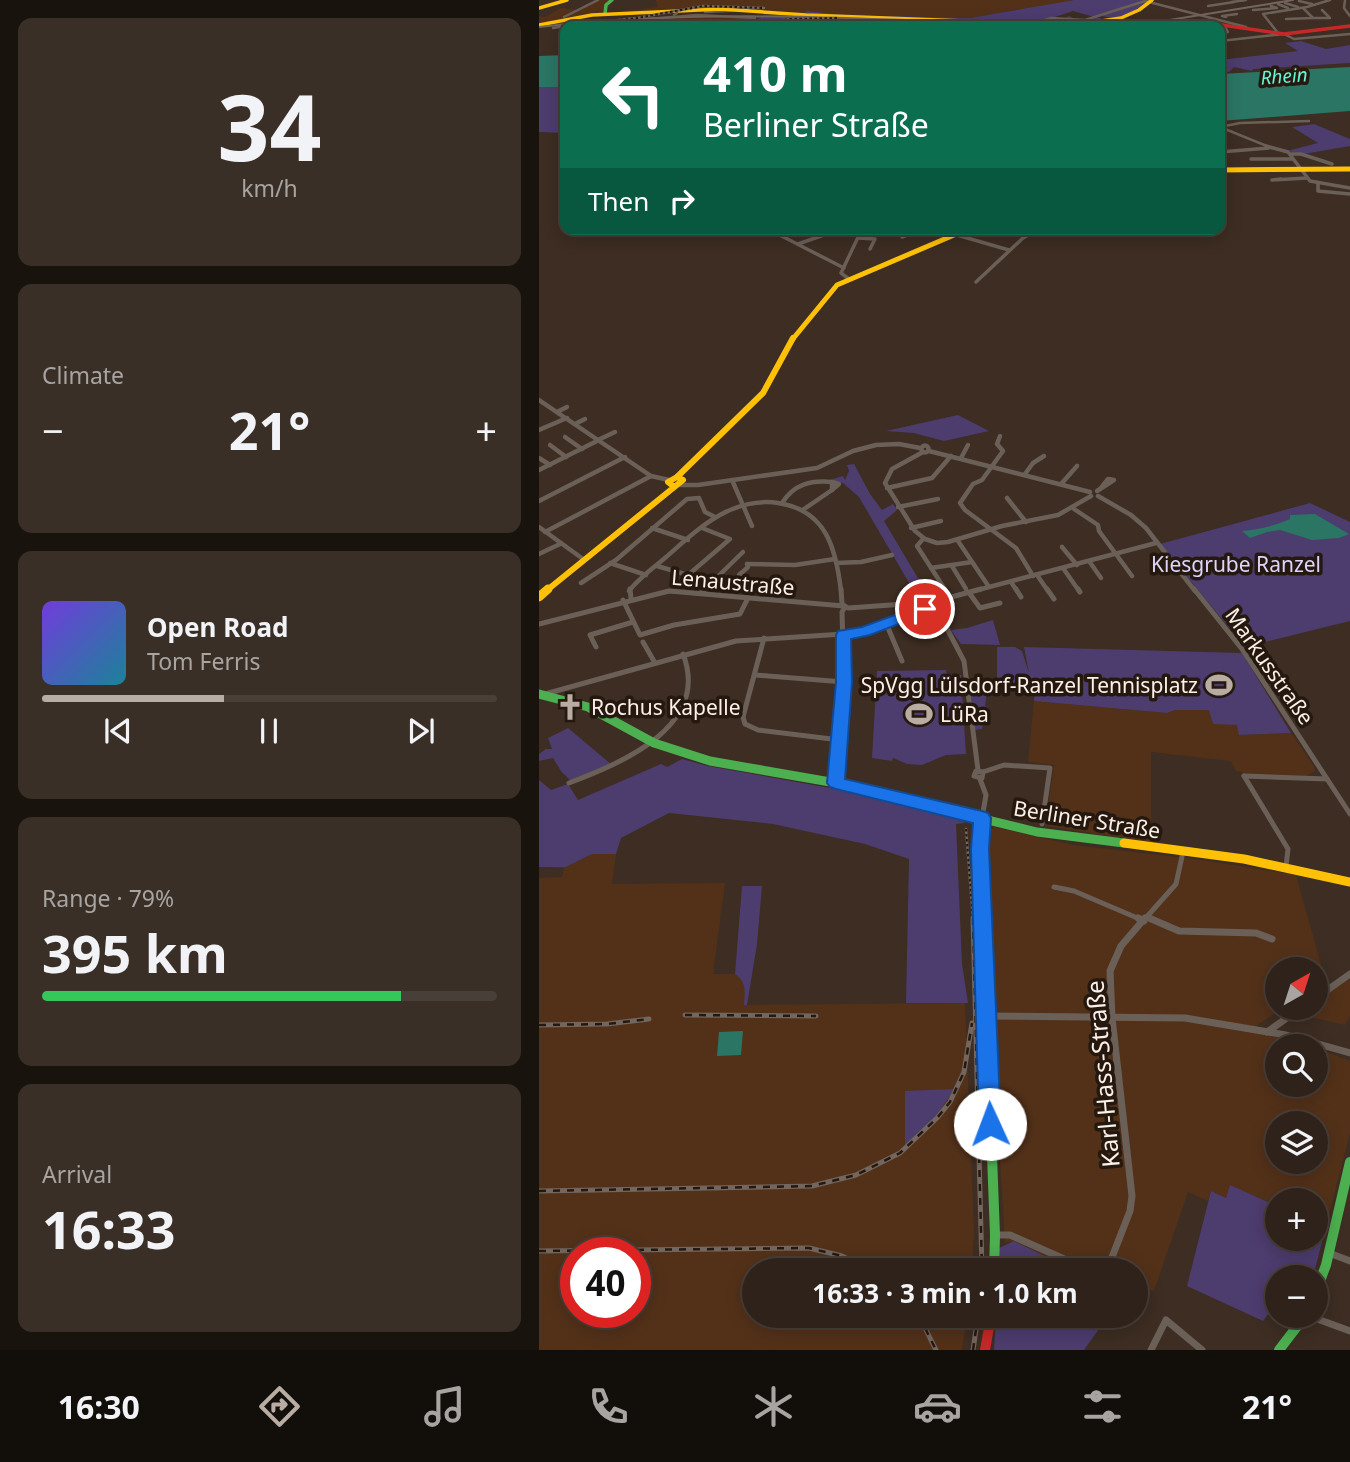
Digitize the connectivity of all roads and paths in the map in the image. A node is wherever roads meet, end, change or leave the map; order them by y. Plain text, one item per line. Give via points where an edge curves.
1 (567, 0) edge
2 (598, 0) edge
3 (612, 0) edge
4 (1246, 0) edge
5 (1330, 0) edge
6 (1345, 0) edge
7 (1151, 1) edge
8 (1232, 1) edge
9 (1299, 1) edge
10 (1285, 3) dead end
11 (1278, 4) dead end
12 (1315, 5) junction
13 (1207, 6) dead end
14 (539, 8) edge
15 (1270, 8) joint
16 (1183, 9) joint
17 (1254, 9) dead end
18 (1291, 9) junction
19 (1303, 9) junction
20 (747, 10) junction
21 (1274, 11) junction
22 (607, 12) junction
23 (1349, 13) edge
24 (1237, 14) dead end
25 (675, 15) junction
26 (1205, 15) joint
27 (564, 17) dead end
28 (1313, 18) junction
29 (1286, 19) dead end
30 (1238, 20) junction
31 (616, 21) edge
32 (752, 21) edge
33 (935, 21) edge
34 (1043, 21) edge
35 (1102, 21) edge
36 (1216, 21) edge
37 (1244, 24) junction
38 (539, 25) edge
39 (1226, 26) edge
40 (1350, 26) edge
41 (560, 27) edge
42 (553, 28) dead end
43 (1281, 33) junction
44 (1350, 34) edge
45 (1225, 41) edge
46 (1309, 121) dead end
47 (1225, 126) edge
48 (1225, 129) edge
49 (1274, 148) junction
50 (1225, 150) edge
51 (1227, 152) joint
52 (1290, 154) junction
53 (1251, 159) dead end
54 (1293, 159) junction
55 (1332, 164) dead end
56 (1301, 169) junction
57 (1350, 169) edge
58 (1225, 170) edge
59 (1307, 178) junction
60 (1281, 179) dead end
61 (1318, 183) junction
62 (1335, 187) junction
63 (1350, 188) edge
64 (1335, 192) junction
65 (1350, 194) edge
66 (781, 235) edge
67 (824, 235) edge
68 (859, 235) edge
69 (876, 235) edge
70 (907, 235) edge
71 (954, 235) joint
72 (1028, 235) edge
73 (902, 237) dead end
74 (858, 238) junction
75 (874, 239) junction
76 (798, 244) junction
77 (870, 249) dead end
78 (1009, 250) junction
79 (844, 268) junction
80 (849, 279) junction
81 (976, 282) dead end
82 (539, 400) edge
83 (567, 407) dead end
84 (557, 412) junction
85 (566, 418) junction
86 (585, 419) dead end
87 (575, 424) junction
88 (539, 430) edge
89 (615, 432) dead end
90 (1000, 436) dead end
91 (565, 437) dead end
92 (599, 440) junction
93 (550, 445) dead end
94 (968, 445) dead end
95 (582, 449) junction
96 (921, 450) junction
97 (951, 456) junction
98 (1044, 456) dead end
99 (566, 457) junction
100 (625, 457) junction
101 (539, 458) edge
102 (642, 458) dead end
103 (961, 458) junction
104 (632, 463) junction
105 (550, 465) junction
106 (992, 466) junction
107 (1077, 466) dead end
108 (539, 470) edge
109 (1025, 474) junction
110 (651, 476) junction
111 (677, 481) junction
112 (732, 481) junction
113 (1062, 483) junction
114 (887, 488) junction
115 (1090, 494) junction
116 (1007, 498) dead end
117 (938, 499) dead end
118 (539, 501) edge
119 (782, 503) junction
120 (743, 506) junction
121 (898, 507) junction
122 (804, 509) junction
123 (1074, 509) junction
124 (715, 517) junction
125 (941, 521) dead end
126 (1025, 522) junction
127 (752, 526) dead end
128 (539, 527) edge
129 (652, 528) junction
130 (702, 528) junction
131 (911, 528) junction
132 (991, 528) junction
133 (545, 532) junction
134 (923, 539) junction
135 (688, 540) junction
136 (958, 541) junction
137 (1156, 543) junction
138 (560, 544) junction
139 (1062, 547) dead end
140 (744, 552) dead end
141 (539, 554) edge
142 (1116, 554) junction
143 (892, 555) dead end
144 (583, 559) junction
145 (737, 561) junction
146 (836, 561) junction
147 (1089, 561) junction
148 (972, 562) junction
149 (610, 563) junction
150 (747, 564) junction
151 (1076, 565) junction
152 (657, 566) junction
153 (952, 566) junction
154 (931, 568) junction
155 (1063, 568) junction
156 (646, 575) junction
157 (739, 575) dead end
158 (1035, 576) junction
159 (1132, 576) dead end
160 (1101, 578) dead end
161 (1011, 582) junction
162 (581, 583) dead end
163 (989, 587) junction
164 (946, 591) dead end
165 (968, 591) junction
166 (1080, 592) dead end
167 (702, 593) junction
168 (539, 597) edge
169 (1021, 597) dead end
170 (631, 598) junction
171 (748, 598) junction
172 (624, 600) junction
173 (1054, 600) dead end
174 (933, 602) junction
175 (1000, 603) dead end
176 (845, 607) junction
177 (925, 609) dead end
178 (633, 622) junction
179 (886, 623) junction
180 (539, 624) edge
181 (844, 635) junction
182 (764, 638) junction
183 (643, 642) dead end
184 (596, 647) dead end
185 (683, 654) junction
186 (902, 661) dead end
187 (655, 663) junction
188 (756, 675) junction
189 (844, 682) junction
190 (540, 695) edge
191 (840, 740) junction
192 (654, 743) junction
193 (1318, 765) junction
194 (980, 774) junction
195 (1311, 779) junction
196 (1327, 779) junction
197 (569, 783) dead end
198 (836, 783) junction
199 (1350, 814) edge
200 (982, 818) junction
201 (1042, 824) dead end
202 (1183, 852) junction
203 (1286, 867) junction
204 (1350, 882) edge
205 (1054, 887) dead end
206 (1146, 920) junction
207 (1272, 939) dead end
208 (1350, 974) edge
209 (1328, 990) edge
210 (987, 1016) junction
211 (1112, 1018) junction
212 (1284, 1020) edge
213 (1267, 1032) junction
214 (1350, 1053) edge
215 (1350, 1162) edge
216 (995, 1235) junction
217 (1329, 1253) junction
218 (994, 1258) edge
219 (1062, 1258) edge
220 (1112, 1258) edge
221 (1350, 1261) edge
222 (1325, 1265) edge
223 (1328, 1323) edge
224 (989, 1328) edge
225 (1297, 1328) edge
226 (1350, 1331) edge
227 (985, 1350) edge
228 (1151, 1350) edge
229 (1202, 1350) edge
230 (1279, 1350) edge

1 - 14 street
2 - 27 street
3 - 22 street
4 - 8 street
5 - 12 street
6 - 23 street
7 - 16 street
7 - 34 street via 1086,20
7 - 35 street via 1128,15
8 - 13 street
9 - 12 street
10 - 19 street
11 - 18 street
12 - 19 street
15 - 17 street
15 - 21 street
16 - 26 street
18 - 19 street
18 - 21 street
19 - 28 street
19 - 28 street via 1322,10 1330,18
20 - 22 street
20 - 25 street
20 - 33 street
21 - 43 street via 1262,15
22 - 38 street
24 - 30 street via 1222,16
25 - 31 street
25 - 32 street via 756,18
26 - 36 street
28 - 29 street
30 - 37 street
30 - 39 street
37 - 39 street
37 - 43 street
40 - 43 street
41 - 42 street
43 - 44 street via 1294,39
43 - 45 street
46 - 47 street
48 - 49 street
49 - 51 street
49 - 52 street
50 - 51 street
52 - 54 street
52 - 55 street
53 - 54 street
54 - 56 street
56 - 57 street
56 - 58 street
56 - 59 street
59 - 60 street
59 - 61 street
61 - 62 street
61 - 64 street via 1318,191
62 - 63 street
62 - 64 street
64 - 65 street
66 - 76 street
67 - 76 street
68 - 74 street
69 - 75 street
70 - 73 street
71 - 78 street
71 - 80 street
72 - 78 street
74 - 75 street
74 - 79 street
75 - 77 street
76 - 79 street
78 - 81 street
79 - 80 street via 841,274
80 - 111 street via 832,290 791,341 765,392
82 - 84 street
83 - 84 street
84 - 85 street
85 - 87 street
85 - 88 street
86 - 87 street
87 - 92 street
89 - 92 street
90 - 106 street via 997,444 1003,451
91 - 95 street
92 - 95 street
92 - 100 street
93 - 99 street
94 - 103 street
95 - 99 street
96 - 97 street
96 - 112 street via 876,444 817,468
96 - 114 street via 892,470 886,478
97 - 103 street
97 - 114 street via 932,478
98 - 109 street
99 - 105 street
100 - 104 street
100 - 118 street
101 - 105 street
102 - 104 street
103 - 106 street
104 - 110 street
105 - 108 street
106 - 109 street
106 - 132 street via 960,503
107 - 113 street
109 - 113 street
110 - 111 street
110 - 133 street
111 - 112 street via 698,485
111 - 144 street
112 - 120 street
113 - 115 street
114 - 121 street
115 - 123 street
115 - 137 street, Markusstraße via 1099,492 1133,517
116 - 126 street
117 - 121 street
119 - 120 street
119 - 122 street
119 - 122 street via 799,485 832,482 832,490
120 - 124 street
120 - 127 street
121 - 131 street
122 - 146 street via 819,520
123 - 126 street
123 - 142 street via 1098,525
124 - 129 street via 705,512 699,498 692,498
124 - 130 street
125 - 131 street
126 - 132 street
128 - 133 street
129 - 135 street
129 - 149 street
130 - 135 street
130 - 152 street via 730,539 688,575
131 - 134 street
132 - 136 street
132 - 158 street via 1017,548
133 - 138 street
134 - 136 street
134 - 154 street via 917,546
135 - 152 street
136 - 148 street
137 - 142 street, Lenaustraße
137 - 193 street, Markusstraße via 1242,648
138 - 141 street
138 - 144 street
139 - 151 street
140 - 145 street
142 - 147 street, Lenaustraße
142 - 159 street
143 - 146 street via 861,562
144 - 168 street
145 - 150 street
145 - 167 street
146 - 150 street
146 - 176 street
147 - 151 street, Lenaustraße
147 - 160 street
148 - 153 street
148 - 163 street
149 - 156 street
149 - 162 street
150 - 157 street
151 - 155 street, Lenaustraße
152 - 156 street
153 - 154 street
153 - 165 street
154 - 164 street
155 - 158 street, Lenaustraße
155 - 166 street
156 - 170 street via 629,590
158 - 161 street, Lenaustraße
158 - 173 street
161 - 163 street, Lenaustraße
161 - 169 street
163 - 165 street, Lenaustraße
165 - 174 street, Lenaustraße
165 - 175 street via 978,608
167 - 170 street, Lenaustraße via 664,591
167 - 171 street, Lenaustraße
170 - 172 street, Lenaustraße
171 - 176 street, Lenaustraße
171 - 178 street via 740,614 639,635
172 - 178 street
172 - 180 street, Lenaustraße
174 - 176 street, Lenaustraße
174 - 194 street via 959,648 969,683
176 - 181 street
177 - 179 street
178 - 184 street via 590,635
179 - 181 street
179 - 186 street
181 - 182 street
181 - 189 street
182 - 185 street
182 - 188 street
183 - 187 street
185 - 187 street
185 - 192 street via 690,679 687,693
187 - 190 street
188 - 189 street
188 - 191 street via 745,724 758,730
189 - 191 street
190 - 192 street, Berliner Straße via 588,707
191 - 198 street
192 - 197 street via 620,763
192 - 198 street, Berliner Straße via 721,764
193 - 195 street
193 - 196 street, Markusstraße
194 - 200 street via 986,795
194 - 201 street via 1004,765 1050,768
195 - 196 street
195 - 203 street via 1244,776 1287,849
196 - 199 street, Markusstraße
198 - 200 street, Berliner Straße
200 - 202 street, Berliner Straße via 1069,837
200 - 210 street
202 - 203 street, Berliner Straße
202 - 206 street, Karl-Hass-Straße via 1176,884
203 - 204 street, Berliner Straße
205 - 206 street
206 - 207 street via 1179,930 1256,933
206 - 211 street, Karl-Hass-Straße via 1121,946 1111,966
208 - 209 street
210 - 211 street
210 - 216 street
211 - 213 street via 1185,1018
211 - 220 street, Karl-Hass-Straße via 1132,1196
212 - 213 street
213 - 214 street
215 - 217 street
216 - 218 street
216 - 219 street via 1010,1235
217 - 221 street
217 - 222 street
223 - 226 street
224 - 227 street
225 - 230 street
228 - 229 street via 1166,1320

